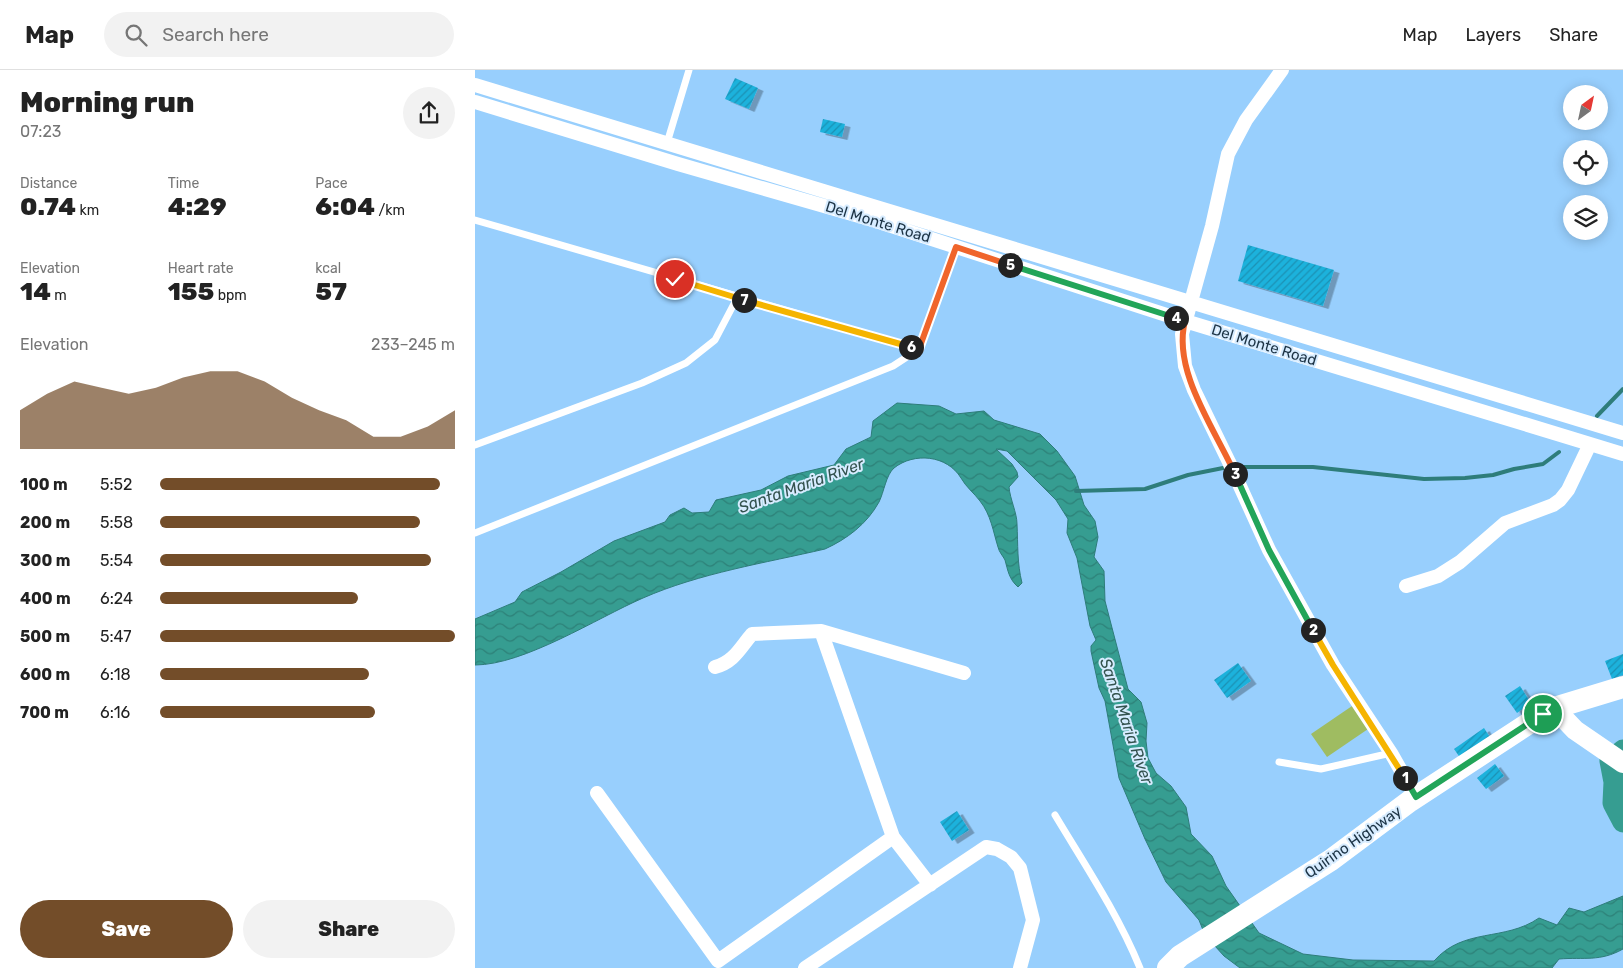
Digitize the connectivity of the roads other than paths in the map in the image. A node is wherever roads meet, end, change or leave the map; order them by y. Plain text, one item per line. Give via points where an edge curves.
1 (689, 70) edge
2 (1282, 70) edge
3 (479, 86) edge
4 (476, 102) edge
5 (667, 143) junction
6 (475, 220) edge
7 (961, 231) junction
8 (956, 247) junction
9 (737, 298) junction
10 (1190, 304) junction
11 (1185, 321) junction
12 (919, 349) junction
13 (1623, 433) edge
14 (1590, 444) junction
15 (475, 445) edge
16 (1623, 454) edge
17 (475, 533) edge
18 (1406, 586) dead end
19 (821, 631) junction
20 (715, 667) dead end
21 (964, 673) dead end
22 (1623, 687) edge
23 (1554, 708) junction
24 (1391, 753) junction
25 (1279, 762) dead end
26 (1623, 763) edge
27 (597, 793) dead end
28 (1416, 797) junction
29 (1055, 815) dead end
30 (893, 837) junction
31 (930, 885) junction
32 (805, 968) edge
33 (1020, 968) edge
34 (1140, 968) edge
35 (1168, 968) edge

1 - 5 lane
2 - 10 street via 1246,120 1228,154
3 - 4 street
3 - 5 street, Del Monte Road
4 - 8 street, Del Monte Road
5 - 7 street, Del Monte Road
6 - 9 lane
7 - 8 street
7 - 10 street, Del Monte Road
8 - 11 street, Del Monte Road
8 - 12 lane
9 - 12 lane
9 - 15 lane via 715,340 686,363 642,383
10 - 11 street
10 - 13 street, Del Monte Road
11 - 14 street, Del Monte Road
11 - 24 street via 1181,340 1185,366 1269,550 1324,649
12 - 17 lane via 893,366
14 - 16 street, Del Monte Road
14 - 18 street via 1560,500 1505,523 1438,576
19 - 20 street via 752,634 736,655
19 - 21 street
19 - 30 street
22 - 23 main road, Quirino Highway
23 - 26 street via 1575,730
23 - 28 main road, Quirino Highway
24 - 25 lane via 1321,769
24 - 28 street
27 - 30 street via 718,961
28 - 35 main road, Quirino Highway via 1331,860 1180,956
29 - 34 lane via 1132,948
30 - 31 street
31 - 32 street
31 - 33 street via 986,847 1011,857 1020,868 1033,920

